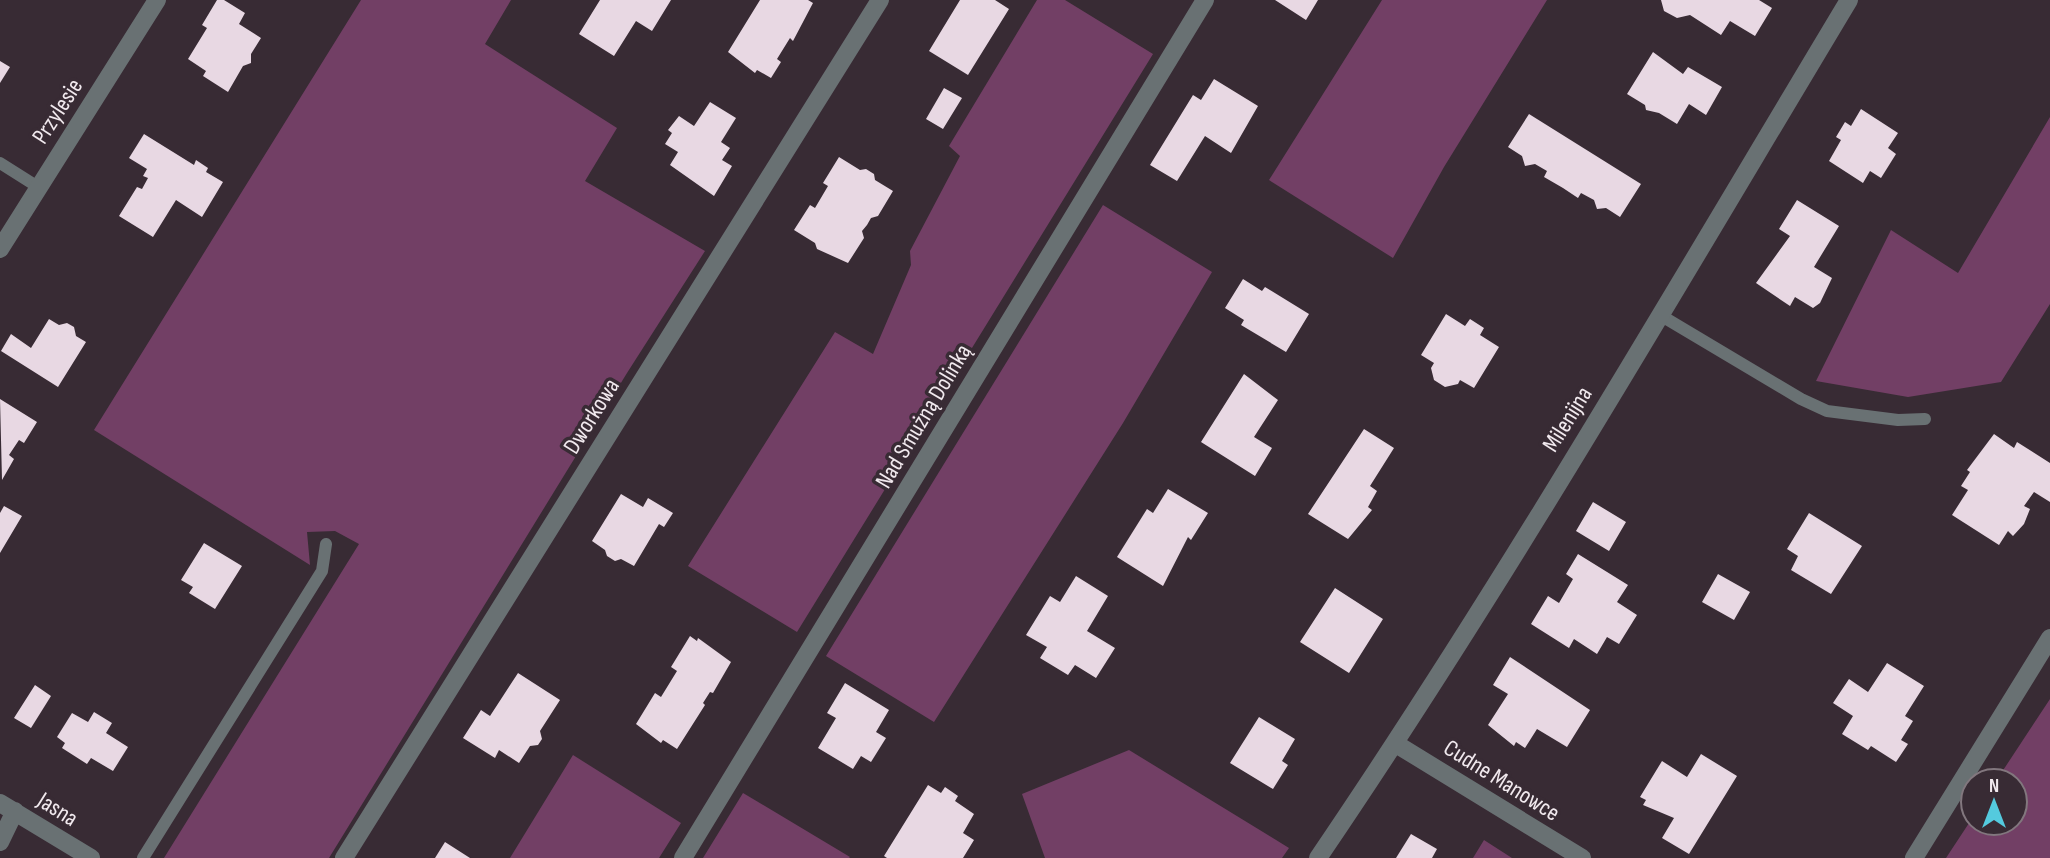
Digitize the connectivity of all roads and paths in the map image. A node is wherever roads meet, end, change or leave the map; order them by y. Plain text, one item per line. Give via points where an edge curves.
1 (157, 0) edge
2 (880, 0) edge
3 (1205, 0) edge
4 (1849, 0) edge
5 (0, 163) edge
6 (38, 187) junction
7 (0, 248) edge
8 (1660, 315) junction
9 (1926, 419) dead end
10 (326, 544) dead end
11 (2050, 638) edge
12 (1396, 744) junction
13 (8, 807) edge
14 (0, 842) edge
15 (91, 858) edge
16 (144, 858) edge
17 (344, 858) edge
18 (682, 858) edge
19 (1318, 858) edge
20 (1582, 858) edge
21 (1914, 858) edge

1 - 6 street, Przylesie
2 - 17 street, Dworkowa
3 - 18 street, Nad Smużną Dolinką
4 - 8 street, Milenijna
5 - 6 lane
6 - 7 street, Przylesie
8 - 9 lane via 1827,411
8 - 12 street, Milenijna
10 - 16 lane via 322,571
11 - 21 street
12 - 19 street, Milenijna
12 - 20 street, Cudne Manowce
13 - 14 street
13 - 15 street, Jasna

